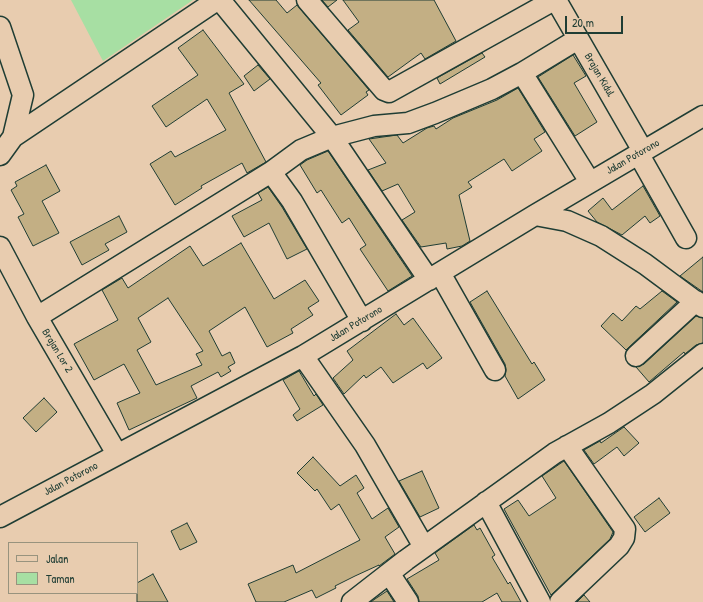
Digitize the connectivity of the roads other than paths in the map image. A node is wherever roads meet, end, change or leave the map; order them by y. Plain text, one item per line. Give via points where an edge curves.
1 (218, 0) edge
2 (307, 0) edge
3 (555, 0) edge
4 (0, 27) edge
5 (578, 38) junction
6 (522, 73) junction
7 (703, 116) edge
8 (13, 137) junction
9 (332, 137) junction
10 (640, 152) junction
11 (0, 155) edge
12 (271, 172) junction
13 (590, 182) junction
14 (535, 215) junction
15 (686, 238) dead end
16 (0, 247) edge
17 (434, 277) junction
18 (700, 304) edge
19 (37, 318) junction
20 (362, 321) junction
21 (703, 354) edge
22 (303, 356) junction
23 (636, 356) dead end
24 (495, 370) dead end
25 (567, 446) junction
26 (117, 454) junction
27 (486, 502) junction
28 (0, 517) edge
29 (424, 547) junction
30 (390, 573) junction
31 (352, 602) edge
32 (408, 602) edge
33 (540, 602) edge
34 (560, 602) edge

1 - 8 street
1 - 9 street
2 - 3 street via 384,90 389,92
3 - 5 street, Brajan Kidul
4 - 8 street via 23,95
5 - 6 street
5 - 10 street, Brajan Kidul
6 - 9 street via 492,89 408,123 374,126
6 - 13 street
7 - 10 street, Jalan Potorono
8 - 11 street
9 - 12 street via 301,150
9 - 17 street
10 - 13 street, Jalan Potorono
10 - 15 street, Brajan Kidul
12 - 19 street
12 - 20 street via 292,201
13 - 14 street, Jalan Potorono
14 - 17 street, Jalan Potorono
14 - 18 street via 567,221 601,236
16 - 19 street, Brajan Lor 2
17 - 20 street, Jalan Potorono
17 - 24 street
18 - 23 street
19 - 26 street, Brajan Lor 2
20 - 22 street, Jalan Potorono
21 - 25 street via 653,394 609,423
22 - 26 street, Jalan Potorono
22 - 29 street via 365,445
25 - 27 street
25 - 34 street via 625,529 624,538 619,546
26 - 28 street, Jalan Potorono
27 - 29 street
27 - 33 street
29 - 30 street
30 - 31 street
30 - 32 street

